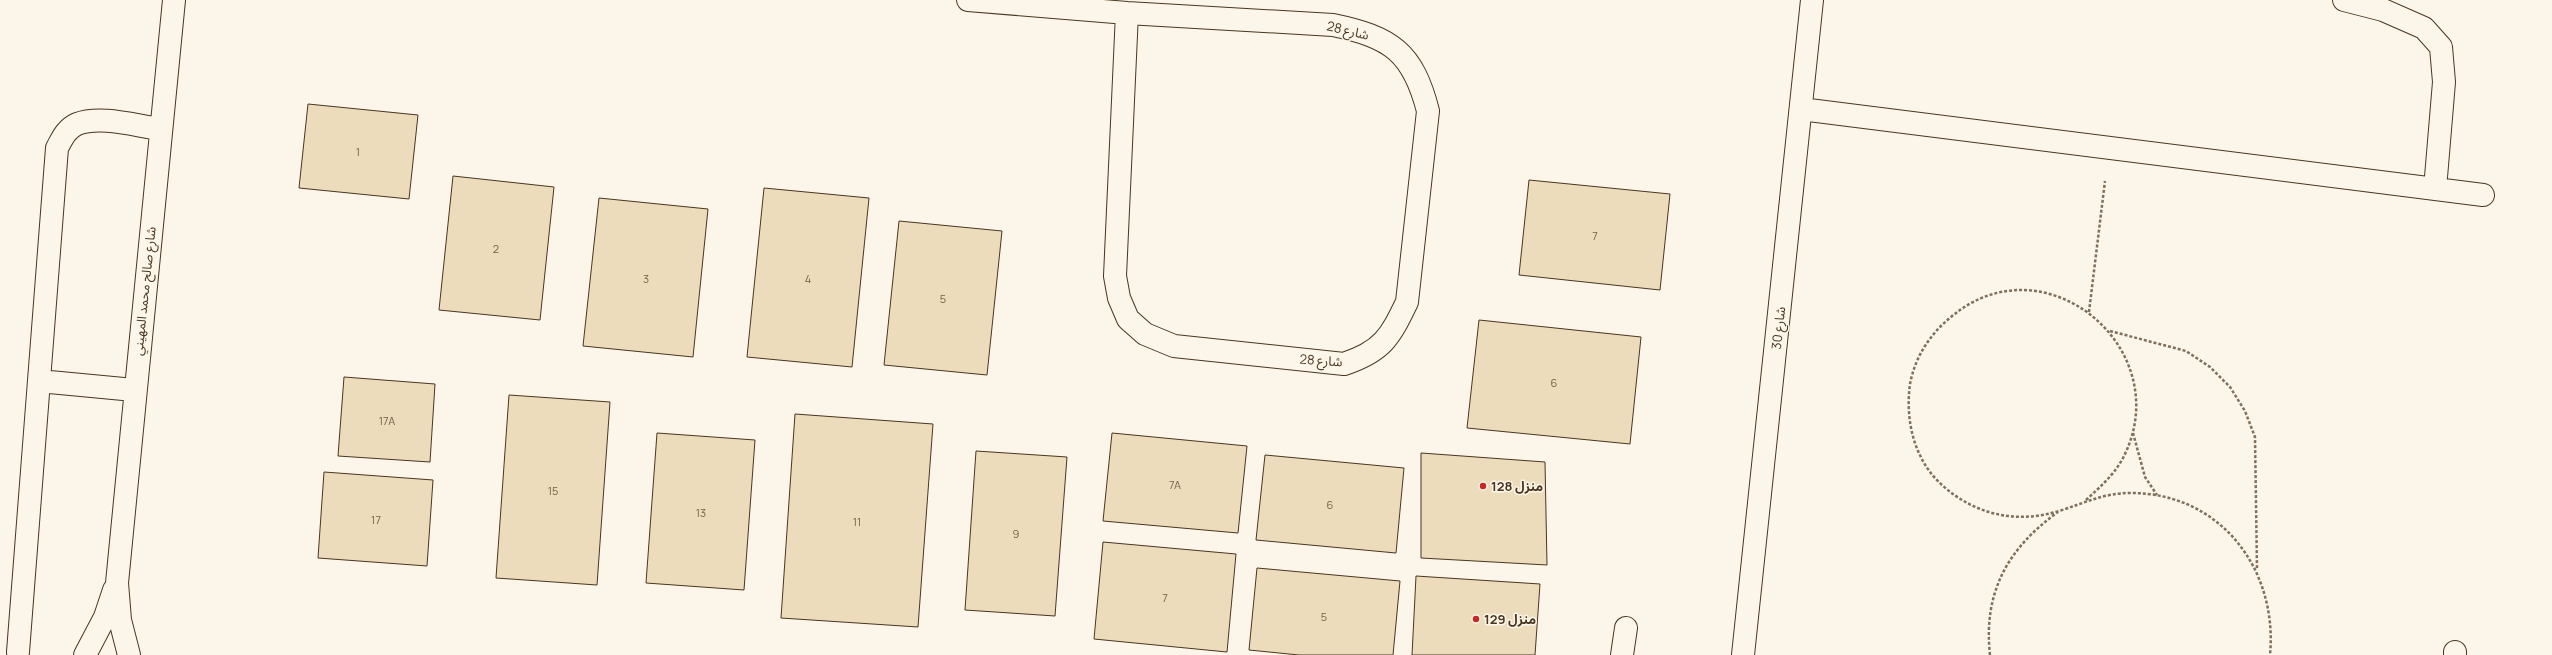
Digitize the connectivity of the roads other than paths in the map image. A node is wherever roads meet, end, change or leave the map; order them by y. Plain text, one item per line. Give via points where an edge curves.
1 (174, 0) edge
2 (968, 0) edge
3 (1812, 0) edge
4 (2344, 0) edge
5 (1127, 13) junction
6 (1801, 109) junction
7 (161, 129) junction
8 (2435, 189) junction
9 (2483, 195) dead end
10 (39, 381) junction
11 (134, 390) junction
12 (117, 583) junction
13 (1626, 628) dead end
14 (18, 652) dead end
15 (85, 655) edge
16 (129, 655) edge
17 (1622, 655) edge
18 (1743, 655) edge

1 - 7 street, شارع صالح محمد المهيني
2 - 5 street, شارع 28
3 - 6 street, شارع 30
4 - 8 street via 2383,10 2424,28 2441,47 2444,82
5 - 5 street, شارع 28 via 1333,25 1366,32 1392,46 1413,68 1422,87 1428,111 1407,302 1395,326 1380,347 1364,357 1344,364 1174,346 1145,334 1128,319 1119,298 1115,276
6 - 8 street
6 - 18 street, شارع 30
7 - 10 street via 99,121 77,124 65,134 57,148
7 - 11 street, شارع صالح محمد المهيني
8 - 9 street
10 - 11 street
10 - 14 street
11 - 12 street, شارع صالح محمد المهيني
12 - 15 street, شارع صالح محمد المهيني via 105,617
12 - 16 street, شارع صالح محمد المهيني via 120,620
13 - 17 street

